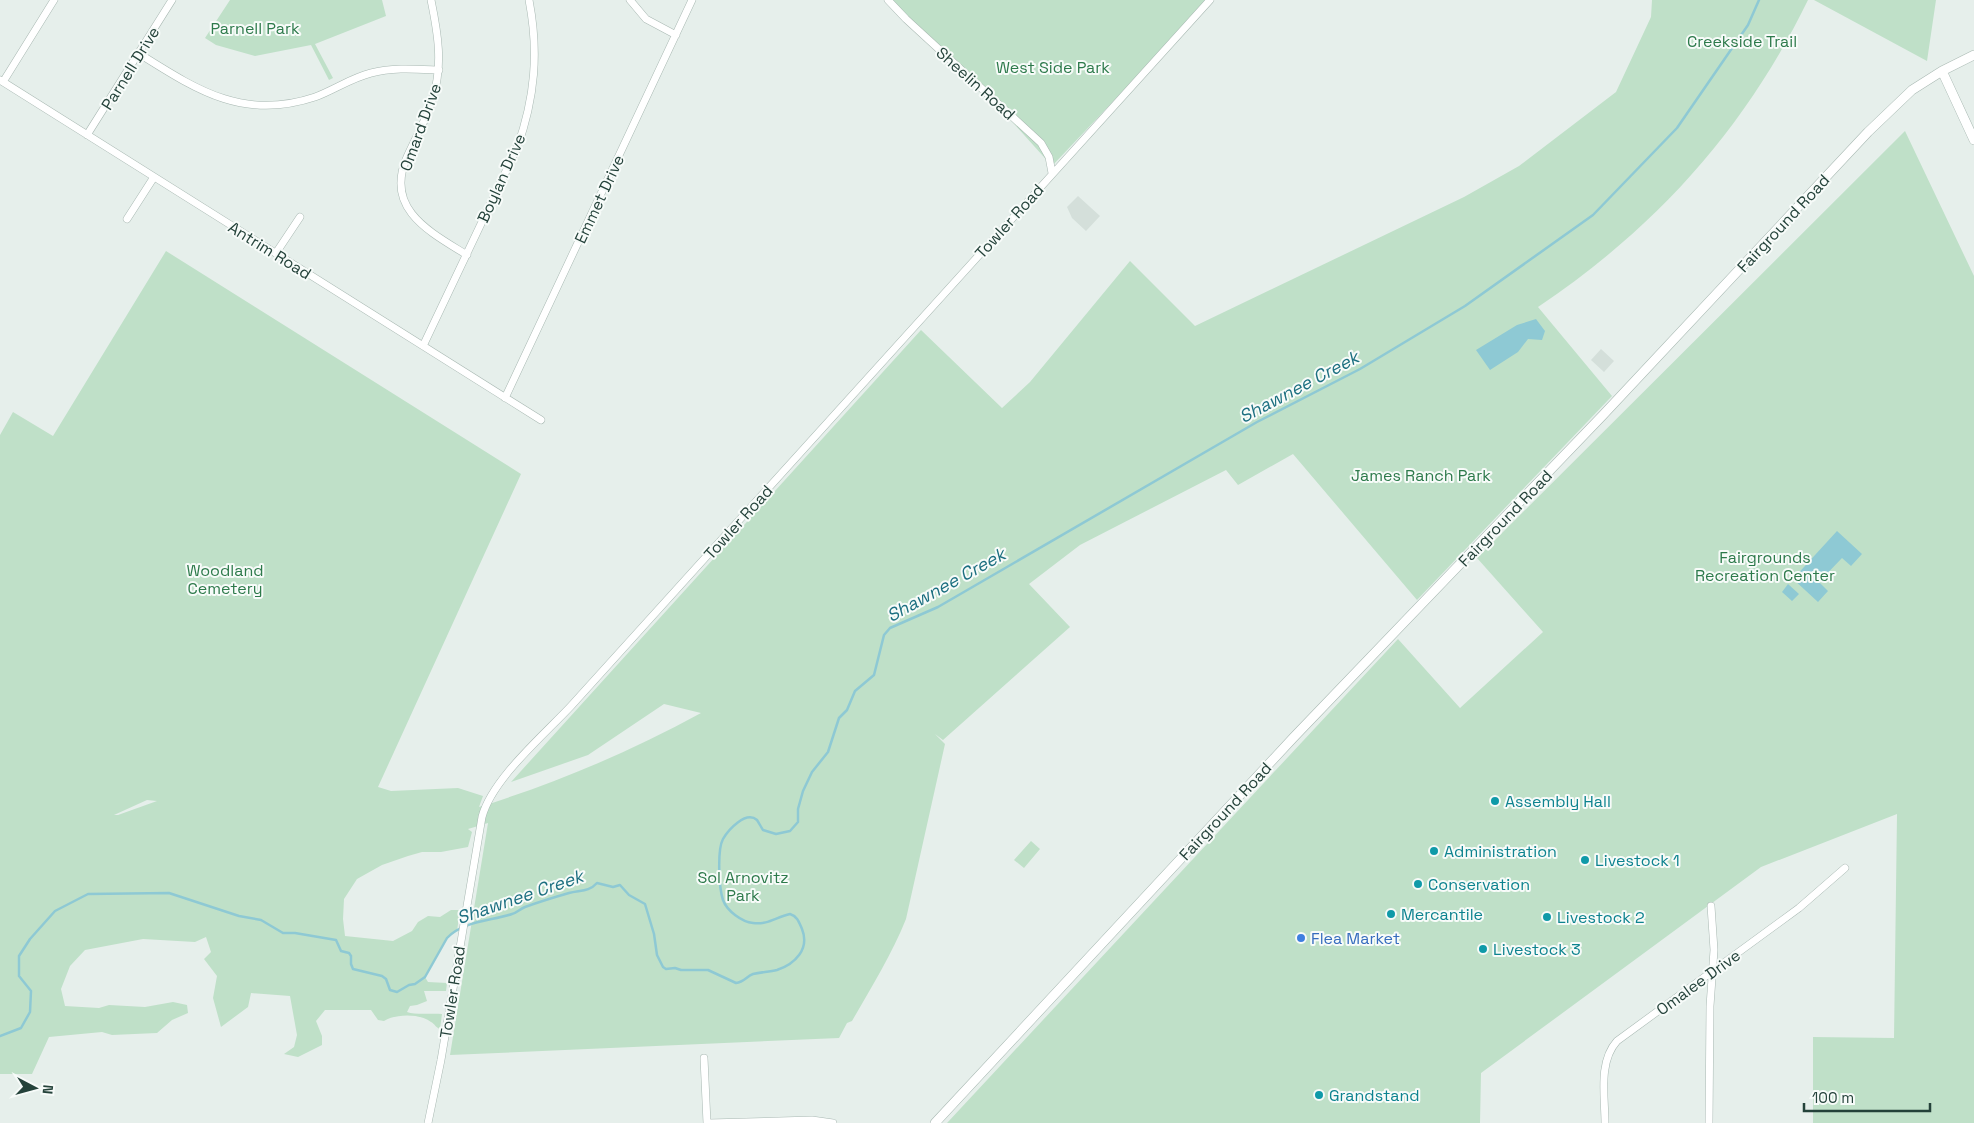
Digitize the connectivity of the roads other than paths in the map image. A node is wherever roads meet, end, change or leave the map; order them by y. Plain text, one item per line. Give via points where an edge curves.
1 (54, 0) edge
2 (172, 0) edge
3 (431, 0) edge
4 (529, 0) edge
5 (630, 0) edge
6 (692, 0) edge
7 (888, 0) edge
8 (1210, 0) edge
9 (676, 35) junction
10 (138, 54) junction
11 (1974, 55) edge
12 (439, 70) junction
13 (1942, 71) junction
14 (2, 81) edge
15 (88, 135) junction
16 (1974, 140) edge
17 (1052, 173) junction
18 (154, 177) junction
19 (300, 217) dead end
20 (127, 219) dead end
21 (276, 253) junction
22 (466, 255) junction
23 (424, 346) junction
24 (505, 398) junction
25 (540, 420) dead end
26 (1844, 868) dead end
27 (1711, 906) dead end
28 (1712, 973) junction
29 (704, 1058) dead end
30 (428, 1123) edge
31 (708, 1123) edge
32 (833, 1123) edge
33 (935, 1123) edge
34 (1605, 1123) edge
35 (1709, 1123) edge

1 - 14 street
2 - 10 street, Parnell Drive
3 - 12 street, Omard Drive via 439,38
4 - 22 street, Boylan Drive via 535,53 529,109 517,148
5 - 9 street via 646,19
6 - 9 street, Emmet Drive
7 - 17 street, Sheelin Road via 1041,143 1049,157
8 - 17 street, Towler Road
9 - 24 street, Emmet Drive
10 - 12 street via 202,91 230,101 258,105 306,100 381,70
10 - 15 street, Parnell Drive
11 - 13 street, Fairground Road
12 - 22 street, Omard Drive via 433,99 404,166 402,191 418,223
13 - 16 street
13 - 33 street, Fairground Road via 1907,94 1868,132 1603,415 1293,738
14 - 15 street, Antrim Road
15 - 18 street, Antrim Road
17 - 30 street, Towler Road via 498,785 483,812
18 - 20 street
18 - 21 street, Antrim Road
19 - 21 street
21 - 23 street, Antrim Road
22 - 23 street, Boylan Drive
23 - 24 street, Antrim Road
24 - 25 street, Antrim Road
26 - 28 street, Omalee Drive via 1799,908
27 - 28 street
28 - 34 street, Omalee Drive via 1612,1047 1605,1066
28 - 35 street
29 - 31 street
31 - 32 street via 812,1120

